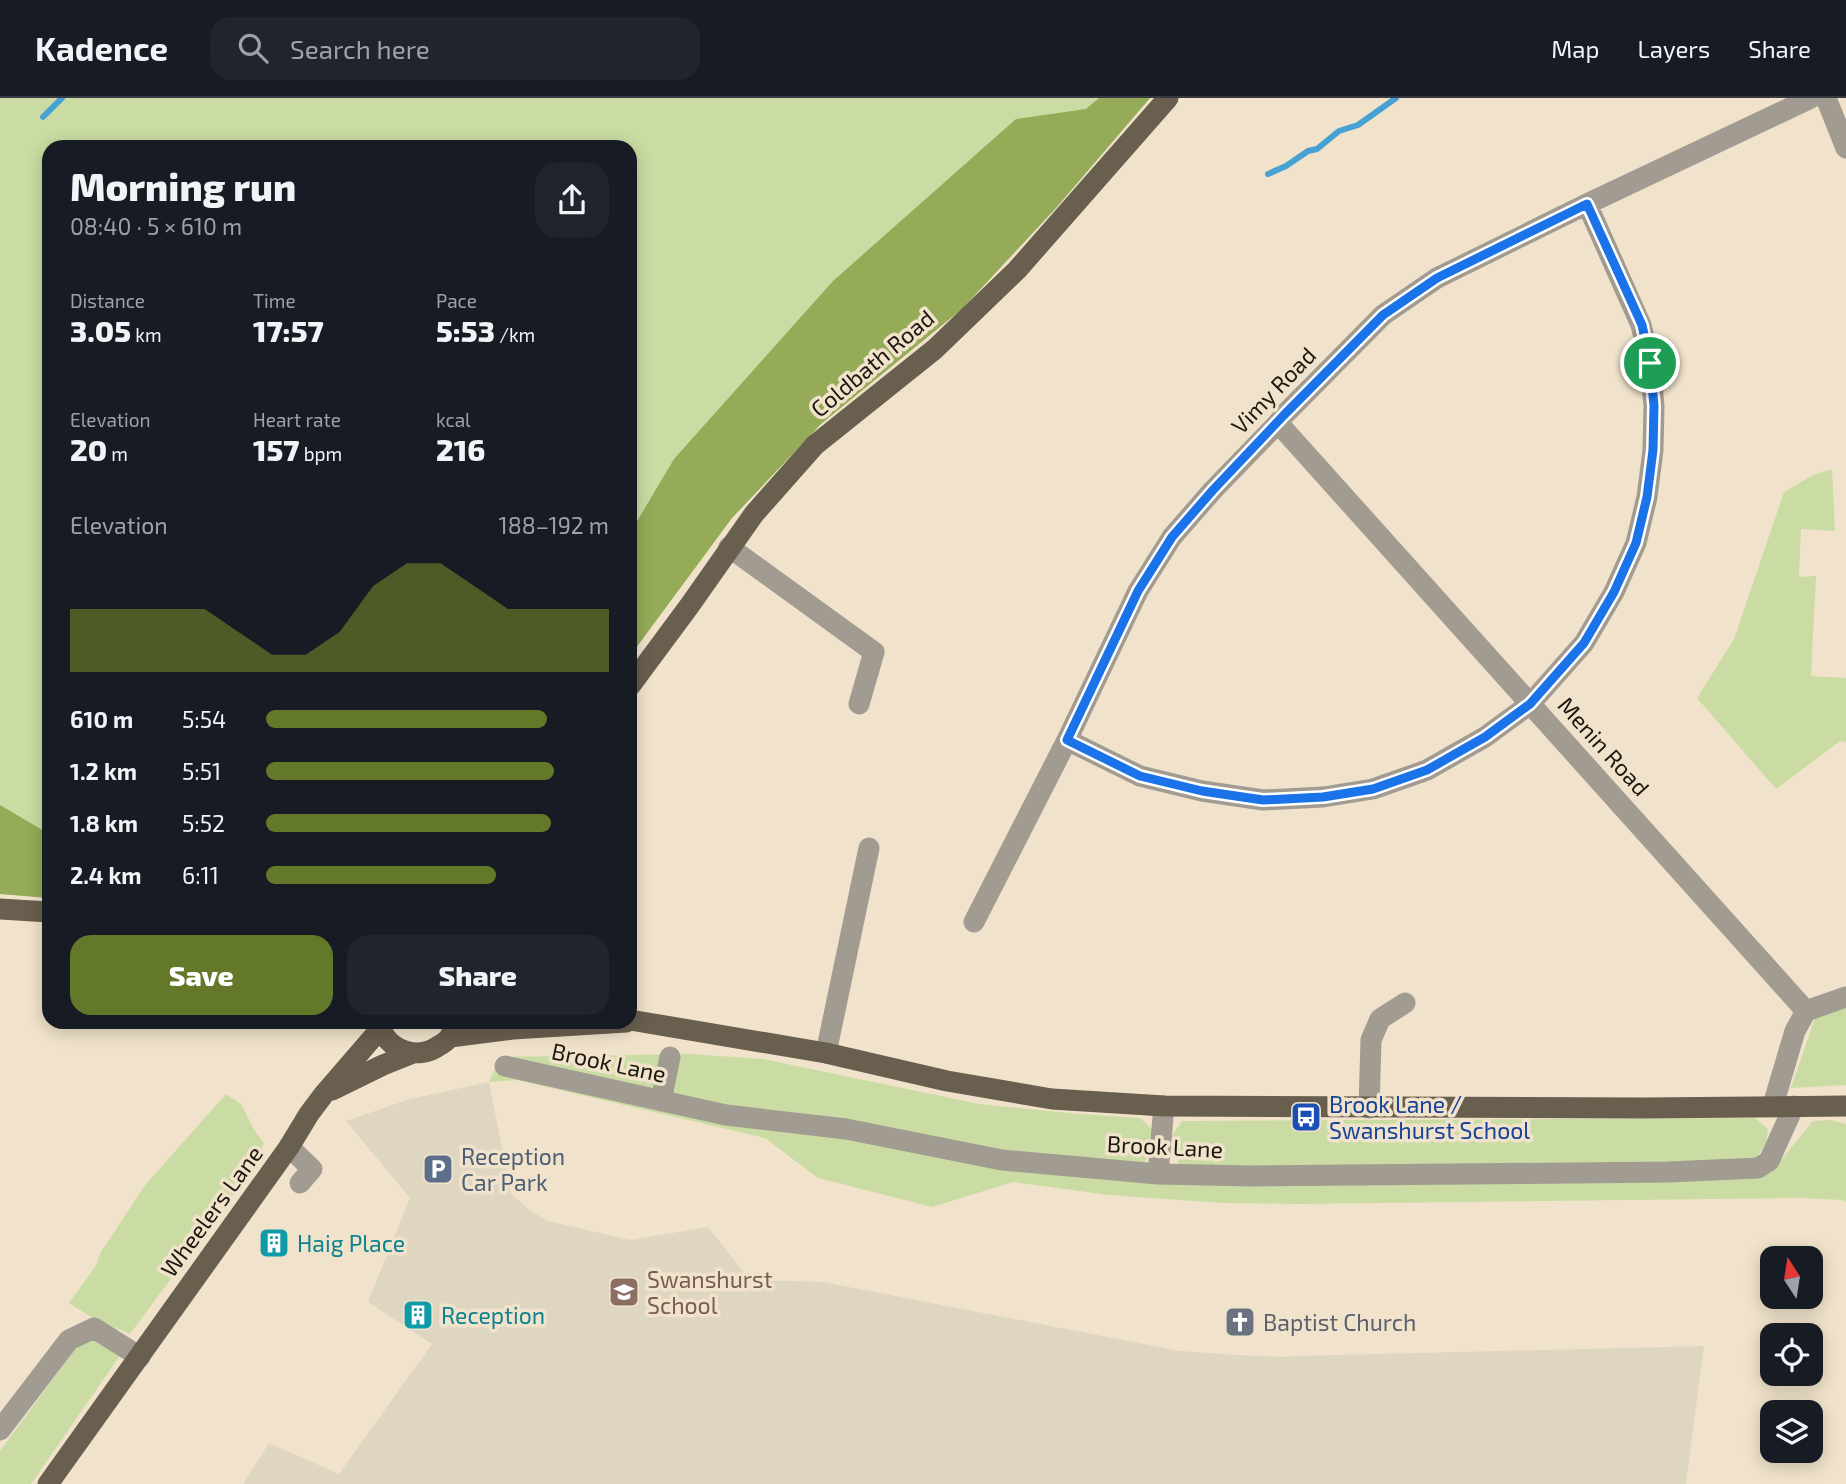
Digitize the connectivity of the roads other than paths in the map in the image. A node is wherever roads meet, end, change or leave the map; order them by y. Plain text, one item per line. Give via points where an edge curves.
1 (1168, 98) edge
2 (1811, 98) edge
3 (1826, 98) edge
4 (1846, 148) edge
5 (1587, 204) junction
6 (1278, 423) junction
7 (729, 547) junction
8 (637, 677) edge
9 (859, 704) dead end
10 (1530, 704) junction
11 (1067, 740) junction
12 (869, 848) dead end
13 (0, 909) edge
14 (42, 912) edge
15 (974, 922) dead end
16 (1846, 997) edge
17 (1405, 1003) dead end
18 (1806, 1011) junction
19 (637, 1022) edge
20 (377, 1029) edge
21 (382, 1029) edge
22 (513, 1029) edge
23 (452, 1030) edge
24 (413, 1053) junction
25 (826, 1053) junction
26 (670, 1057) dead end
27 (505, 1066) dead end
28 (324, 1094) junction
29 (661, 1101) junction
30 (1846, 1105) edge
31 (1783, 1106) junction
32 (1164, 1107) junction
33 (1369, 1108) junction
34 (289, 1147) junction
35 (1158, 1174) junction
36 (300, 1183) dead end
37 (140, 1357) junction
38 (0, 1430) edge
39 (48, 1484) edge

1 - 7 main road, Coldbath Road via 1017,270 935,349 815,445
2 - 5 street, Vimy Road
3 - 4 street
5 - 6 street, Vimy Road via 1437,278 1383,315
5 - 10 street via 1642,325 1654,406 1653,450 1636,543 1614,592 1584,643
6 - 10 street, Menin Road
6 - 11 street, Vimy Road via 1172,537 1138,591
7 - 8 main road, Coldbath Road
7 - 9 street via 874,652
10 - 11 street via 1485,737 1427,770 1373,789 1323,797 1263,800 1202,791 1140,776
10 - 18 street, Menin Road
11 - 15 street, Vimy Road
12 - 25 street
13 - 14 main road
16 - 18 street
17 - 33 street via 1380,1019 1371,1040
18 - 31 street via 1795,1031
19 - 25 main road, Brook Lane
20 - 28 main road, Wheelers Lane
21 - 24 main road via 390,1044
22 - 23 main road, Brook Lane
23 - 24 main road, Brook Lane via 437,1048
24 - 28 main road, Wheelers Lane
25 - 32 main road, Brook Lane via 1052,1099
26 - 29 street
27 - 29 street, Brook Lane
28 - 34 main road, Wheelers Lane
29 - 35 street, Brook Lane via 726,1115 846,1129 1002,1160
30 - 31 main road, Brook Lane
31 - 33 main road, Brook Lane
31 - 35 street, Brook Lane via 1769,1161 1758,1168 1642,1173
32 - 33 main road, Brook Lane
32 - 35 street
34 - 36 street via 312,1169
34 - 37 main road, Wheelers Lane
37 - 38 street via 94,1328 69,1340
37 - 39 main road, Wheelers Lane

